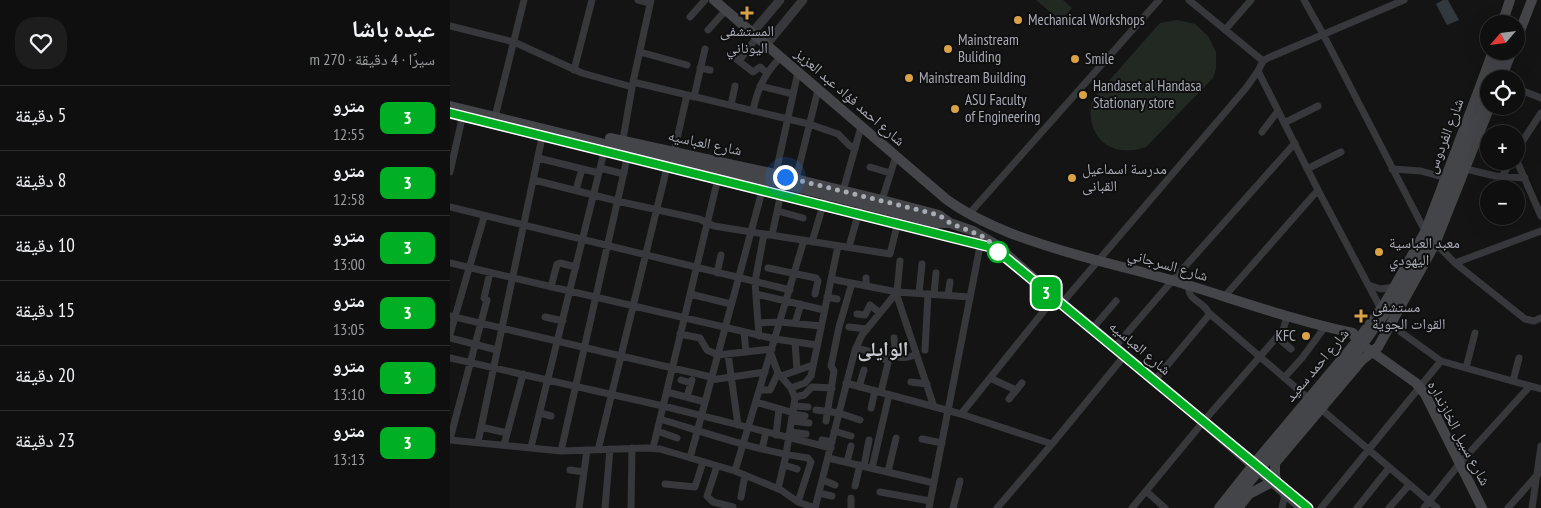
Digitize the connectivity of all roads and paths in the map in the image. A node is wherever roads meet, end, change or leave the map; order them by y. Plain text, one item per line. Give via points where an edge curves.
1 (524, 0) edge
2 (592, 0) edge
3 (638, 0) edge
4 (705, 0) edge
5 (714, 0) edge
6 (780, 0) edge
7 (803, 0) edge
8 (1159, 0) edge
9 (1189, 0) edge
10 (1251, 0) edge
11 (1304, 0) edge
12 (1404, 0) edge
13 (1510, 0) edge
14 (1517, 0) edge
15 (1526, 0) edge
16 (1532, 0) edge
17 (651, 2) edge
18 (1396, 2) edge
19 (726, 10) junction
20 (1505, 15) edge
21 (1512, 15) edge
22 (1520, 15) edge
23 (690, 17) dead end
24 (1525, 18) edge
25 (450, 26) edge
26 (708, 30) dead end
27 (1225, 30) junction
28 (1323, 34) junction
29 (755, 35) junction
30 (514, 42) junction
31 (766, 45) junction
32 (705, 49) dead end
33 (640, 52) junction
34 (731, 55) dead end
35 (781, 57) junction
36 (1490, 60) edge
37 (739, 61) junction
38 (1264, 61) junction
39 (687, 65) dead end
40 (700, 68) junction
41 (574, 70) junction
42 (710, 70) dead end
43 (1258, 71) junction
44 (767, 72) junction
45 (798, 72) junction
46 (632, 85) junction
47 (736, 86) dead end
48 (760, 86) junction
49 (818, 90) junction
50 (1525, 92) edge
51 (793, 94) junction
52 (690, 96) junction
53 (1541, 98) edge
54 (450, 100) edge
55 (731, 105) junction
56 (450, 106) edge
57 (1318, 106) dead end
58 (464, 110) junction
59 (753, 110) junction
60 (1278, 111) junction
61 (1541, 113) edge
62 (496, 114) junction
63 (1480, 115) edge
64 (1483, 115) edge
65 (1487, 115) edge
66 (787, 119) junction
67 (1284, 123) junction
68 (809, 124) junction
69 (861, 127) junction
70 (544, 128) junction
71 (1262, 132) dead end
72 (1525, 137) edge
73 (1294, 143) junction
74 (606, 144) junction
75 (624, 146) junction
76 (855, 149) junction
77 (1340, 152) dead end
78 (672, 155) junction
79 (896, 156) junction
80 (538, 158) junction
81 (870, 167) dead end
82 (1466, 168) junction
83 (582, 169) junction
84 (1307, 169) junction
85 (1392, 169) junction
86 (720, 170) junction
87 (1506, 170) edge
88 (1521, 170) edge
89 (600, 171) junction
90 (450, 172) edge
91 (890, 173) junction
92 (624, 174) junction
93 (1502, 177) junction
94 (1446, 178) junction
95 (1525, 178) junction
96 (796, 179) junction
97 (534, 180) junction
98 (774, 180) junction
99 (576, 190) junction
100 (1318, 190) junction
101 (844, 191) junction
102 (594, 195) junction
103 (826, 195) junction
104 (882, 200) junction
105 (618, 201) junction
106 (861, 204) junction
107 (450, 207) edge
108 (657, 209) junction
109 (778, 211) junction
110 (900, 214) junction
111 (969, 214) junction
112 (1541, 216) edge
113 (484, 217) junction
114 (803, 218) dead end
115 (707, 222) junction
116 (950, 223) junction
117 (986, 223) junction
118 (524, 226) junction
119 (1541, 231) edge
120 (751, 232) junction
121 (1425, 232) junction
122 (764, 234) junction
123 (772, 235) junction
124 (980, 235) junction
125 (582, 240) junction
126 (808, 241) junction
127 (1435, 244) junction
128 (607, 246) junction
129 (838, 246) junction
130 (849, 248) junction
131 (721, 255) dead end
132 (646, 256) junction
133 (1098, 260) junction
134 (900, 261) dead end
135 (450, 263) edge
136 (1455, 263) junction
137 (922, 264) dead end
138 (576, 267) junction
139 (469, 268) junction
140 (696, 268) junction
141 (768, 268) dead end
142 (490, 273) junction
143 (717, 273) junction
144 (795, 274) junction
145 (936, 274) dead end
146 (512, 278) junction
147 (738, 278) junction
148 (866, 278) dead end
149 (831, 279) junction
150 (1172, 281) junction
151 (754, 282) junction
152 (950, 282) dead end
153 (852, 283) junction
154 (1368, 284) junction
155 (866, 286) junction
156 (1189, 286) junction
157 (551, 287) junction
158 (1394, 287) junction
159 (790, 290) junction
160 (570, 291) junction
161 (897, 292) junction
162 (690, 294) junction
163 (756, 294) junction
164 (815, 294) dead end
165 (919, 294) junction
166 (931, 294) junction
167 (948, 295) junction
168 (596, 297) junction
169 (827, 297) junction
170 (970, 297) junction
171 (1224, 297) junction
172 (837, 299) dead end
173 (1059, 300) junction
174 (787, 301) junction
175 (1116, 301) dead end
176 (731, 304) junction
177 (800, 304) junction
178 (634, 306) junction
179 (1381, 309) junction
180 (824, 310) junction
181 (880, 313) junction
182 (1209, 313) junction
183 (857, 314) dead end
184 (452, 316) edge
185 (1287, 316) junction
186 (545, 317) dead end
187 (684, 318) junction
188 (1541, 318) edge
189 (563, 321) junction
190 (780, 322) junction
191 (481, 323) junction
192 (758, 323) junction
193 (795, 324) junction
194 (1391, 325) junction
195 (821, 326) junction
196 (849, 327) dead end
197 (1325, 327) junction
198 (502, 328) junction
199 (725, 328) junction
200 (1093, 328) junction
201 (867, 330) junction
202 (744, 332) junction
203 (1475, 333) dead end
204 (680, 334) junction
205 (450, 336) edge
206 (760, 336) junction
207 (1277, 337) junction
208 (894, 338) dead end
209 (776, 339) junction
210 (558, 341) junction
211 (1357, 341) junction
212 (795, 342) junction
213 (476, 344) junction
214 (817, 345) junction
215 (585, 347) junction
216 (1116, 347) junction
217 (856, 348) junction
218 (497, 350) junction
219 (925, 350) dead end
220 (1291, 350) dead end
221 (773, 351) junction
222 (746, 352) junction
223 (871, 352) dead end
224 (1373, 352) junction
225 (728, 354) junction
226 (916, 354) junction
227 (718, 355) junction
228 (1124, 355) junction
229 (621, 356) junction
230 (896, 357) junction
231 (1260, 357) junction
232 (450, 358) edge
233 (1519, 358) dead end
234 (1441, 361) junction
235 (471, 362) junction
236 (813, 365) junction
237 (494, 368) junction
238 (672, 368) junction
239 (1466, 368) junction
240 (798, 370) junction
241 (864, 370) dead end
242 (765, 372) junction
243 (523, 374) junction
244 (779, 374) junction
245 (731, 377) junction
246 (990, 378) junction
247 (1284, 378) junction
248 (711, 379) junction
249 (548, 380) junction
250 (681, 380) dead end
251 (1155, 380) junction
252 (1513, 381) junction
253 (911, 382) dead end
254 (846, 383) junction
255 (1022, 383) dead end
256 (926, 384) junction
257 (576, 386) junction
258 (859, 386) junction
259 (1530, 386) junction
260 (791, 388) junction
261 (832, 388) junction
262 (1420, 388) junction
263 (1541, 389) edge
264 (760, 390) junction
265 (1016, 390) junction
266 (667, 392) junction
267 (878, 392) junction
268 (612, 394) junction
269 (889, 394) junction
270 (687, 397) junction
271 (795, 397) junction
272 (1308, 398) junction
273 (1009, 399) dead end
274 (705, 402) junction
275 (756, 402) junction
276 (663, 406) junction
277 (934, 406) junction
278 (808, 408) dead end
279 (871, 408) dead end
280 (779, 409) junction
281 (1321, 409) junction
282 (816, 410) dead end
283 (948, 410) junction
284 (828, 412) junction
285 (540, 413) junction
286 (839, 413) junction
287 (794, 414) junction
288 (961, 414) junction
289 (551, 416) dead end
290 (701, 416) junction
291 (805, 416) dead end
292 (660, 419) junction
293 (860, 420) dead end
294 (826, 421) dead end
295 (1203, 422) junction
296 (809, 423) dead end
297 (738, 425) junction
298 (481, 427) junction
299 (748, 428) junction
300 (697, 430) junction
301 (657, 431) junction
302 (766, 432) junction
303 (834, 432) junction
304 (508, 433) junction
305 (806, 434) dead end
306 (776, 435) junction
307 (789, 435) junction
308 (851, 436) dead end
309 (677, 438) dead end
310 (896, 438) dead end
311 (922, 439) dead end
312 (450, 440) edge
313 (822, 440) dead end
314 (869, 440) dead end
315 (478, 442) junction
316 (942, 443) junction
317 (743, 444) junction
318 (1052, 444) junction
319 (504, 445) junction
320 (831, 445) junction
321 (851, 446) dead end
322 (1541, 446) edge
323 (532, 447) junction
324 (632, 448) junction
325 (653, 448) junction
326 (610, 449) junction
327 (762, 449) junction
328 (587, 450) junction
329 (598, 450) junction
330 (1369, 450) junction
331 (562, 451) junction
332 (786, 455) junction
333 (690, 458) junction
334 (828, 458) junction
335 (703, 462) junction
336 (847, 462) junction
337 (1460, 463) junction
338 (1253, 465) junction
339 (717, 466) junction
340 (784, 466) junction
341 (862, 466) junction
342 (872, 468) junction
343 (1389, 468) junction
344 (797, 469) dead end
345 (570, 470) dead end
346 (735, 471) junction
347 (584, 472) junction
348 (888, 472) junction
349 (1540, 473) edge
350 (745, 475) junction
351 (823, 480) junction
352 (960, 481) dead end
353 (934, 482) junction
354 (664, 484) dead end
355 (835, 485) dead end
356 (1409, 485) junction
357 (855, 486) dead end
358 (1279, 488) junction
359 (778, 489) junction
360 (1146, 491) junction
361 (880, 492) dead end
362 (819, 493) junction
363 (832, 496) dead end
364 (1229, 496) junction
365 (741, 497) dead end
366 (852, 498) dead end
367 (796, 501) junction
368 (1429, 502) junction
369 (930, 505) edge
370 (1240, 505) edge
371 (716, 506) edge
372 (733, 507) edge
373 (579, 508) edge
374 (605, 508) edge
375 (631, 508) edge
376 (789, 508) edge
377 (815, 508) edge
378 (851, 508) edge
379 (953, 508) edge
380 (998, 508) edge
381 (1132, 508) edge
382 (1165, 508) edge
383 (1219, 508) edge
384 (1228, 508) edge
385 (1232, 508) edge
386 (1282, 508) edge
387 (1302, 508) edge
388 (1321, 508) edge
389 (1357, 508) edge
390 (1389, 508) edge
391 (1424, 508) edge
392 (1437, 508) edge
393 (1482, 508) edge
394 (1508, 508) edge
395 (1532, 508) edge

1 - 30 street
2 - 41 street
3 - 17 street
4 - 23 street
5 - 19 main road, شارع احمد فؤاد عبد العزيز
6 - 29 street
7 - 31 street
8 - 111 street
9 - 27 street
10 - 27 street
11 - 28 street
12 - 18 street
13 - 20 main road
14 - 21 main road
15 - 22 main road
16 - 24 main road
17 - 33 street
18 - 28 street
19 - 26 street
19 - 29 main road, شارع احمد فؤاد عبد العزيز
25 - 30 street
27 - 38 street
28 - 38 street
28 - 85 street
29 - 31 main road, شارع احمد فؤاد عبد العزيز
29 - 37 street
30 - 41 street
30 - 62 street
31 - 35 main road, شارع احمد فؤاد عبد العزيز
32 - 40 street
33 - 39 street
33 - 46 street
34 - 37 street
35 - 44 street
35 - 45 main road, شارع احمد فؤاد عبد العزيز
36 - 94 main road, شارع الفردوس
37 - 44 street via 753,72 760,68
38 - 43 street
40 - 42 street
40 - 52 street
41 - 46 street
43 - 60 street
43 - 133 street
44 - 48 street
45 - 49 main road, شارع احمد فؤاد عبد العزيز
45 - 51 street
46 - 52 street
46 - 75 street
47 - 55 street
48 - 51 street
48 - 59 street
49 - 68 street
49 - 69 main road, شارع احمد فؤاد عبد العزيز
50 - 53 street
51 - 66 street
52 - 55 street
52 - 78 street
54 - 62 main road, شارع العباسيه
55 - 59 street
56 - 58 main road, شارع العباسيه
57 - 67 street
58 - 62 main road, شارع العباسيه
58 - 90 street
59 - 66 street
60 - 67 street
60 - 71 street
61 - 72 street
62 - 70 main road, شارع العباسيه
62 - 75 main road, شارع العباسيه
63 - 384 main road, bridge via 1424,245 1396,298 1360,348
64 - 385 main road, bridge via 1427,246 1398,299 1363,350
65 - 82 main road, شارع الفردوس
66 - 68 street
66 - 98 street
67 - 73 street
68 - 76 street via 838,134
68 - 96 street
69 - 76 street
69 - 79 main road, شارع احمد فؤاد عبد العزيز
70 - 74 main road, شارع العباسيه
70 - 80 street
73 - 84 street
73 - 150 street
74 - 75 main road, شارع العباسيه
74 - 89 street
75 - 78 main road, شارع العباسيه
75 - 92 street
76 - 101 street
77 - 84 street
78 - 86 main road, شارع العباسيه
78 - 98 main road, شارع العباسيه
78 - 108 street
79 - 91 street
79 - 111 main road, شارع احمد فؤاد عبد العزيز via 946,199
80 - 83 street
80 - 97 street
81 - 91 street
82 - 93 street
82 - 127 main road, شارع الفردوس
83 - 89 street
83 - 99 street
84 - 100 street
85 - 94 street via 1421,171
85 - 121 street
86 - 98 main road, شارع العباسيه
86 - 115 street
87 - 93 street
88 - 95 street
89 - 92 street
89 - 102 street
91 - 104 street
92 - 105 street
93 - 95 street
94 - 121 main road, شارع الفردوس
95 - 112 street
96 - 98 main road, شارع العباسيه
96 - 101 main road, شارع العباسيه
97 - 99 street
97 - 118 street
98 - 103 main road, شارع العباسيه
98 - 109 street
98 - 120 street
99 - 102 street
100 - 154 street
100 - 171 street
101 - 104 main road, شارع العباسيه
102 - 105 street
102 - 125 street
103 - 106 main road, شارع العباسيه
103 - 126 street
104 - 116 main road, شارع العباسيه via 939,215
105 - 108 street
105 - 128 street
106 - 110 main road, شارع العباسيه
106 - 130 street
107 - 113 street
108 - 115 street
108 - 132 street
109 - 114 street
109 - 123 street
110 - 116 main road, شارع العباسيه
110 - 130 street via 891,254
111 - 117 main road, شارع السرجاني
113 - 118 street
113 - 139 street
115 - 120 street
115 - 140 street
116 - 124 main road, شارع العباسيه
117 - 124 main road via 982,222 977,228
117 - 133 main road, شارع السرجاني via 1040,244
118 - 125 street
118 - 146 street
119 - 136 street
120 - 122 street
120 - 147 street
121 - 127 street
121 - 158 main road, شارع احمد سعيد
122 - 123 street
122 - 151 street
123 - 126 street
124 - 170 street
124 - 173 main road, شارع العباسيه via 995,244
125 - 128 street
125 - 138 street
126 - 129 street
126 - 144 street
127 - 136 street
127 - 194 main road, شارع احمد سعيد
128 - 132 street
128 - 168 street
129 - 130 street
129 - 149 street
131 - 143 street
132 - 140 street
132 - 178 street
133 - 150 main road, شارع السرجاني
133 - 173 street
134 - 161 street
135 - 139 street
136 - 188 street via 1526,319 1534,321
137 - 165 street
138 - 157 street via 557,264
138 - 160 street
139 - 142 street
139 - 184 street
140 - 143 street
140 - 162 street
141 - 144 street
142 - 146 street
142 - 191 street
143 - 147 street
144 - 159 street
144 - 164 street via 817,279
145 - 166 street
146 - 157 street
146 - 198 street
147 - 151 street
147 - 176 street
148 - 155 street
149 - 153 street
149 - 169 street
150 - 156 main road, شارع السرجاني
150 - 216 street
151 - 159 street
151 - 163 street
152 - 167 street
153 - 155 street
153 - 261 street via 831,366 834,372
154 - 158 street via 1381,289
154 - 179 street
155 - 161 street
156 - 171 main road, شارع السرجاني
156 - 182 street via 1190,295
157 - 160 street
158 - 179 main road, شارع احمد سعيد
159 - 174 street
160 - 168 street
160 - 189 street
161 - 165 street
161 - 181 street
161 - 226 street
162 - 176 street
162 - 187 street
163 - 174 street
163 - 192 street
165 - 166 street
166 - 167 street
166 - 219 street
167 - 170 street
168 - 178 street
168 - 215 street
169 - 172 street
169 - 180 street
170 - 283 street
171 - 185 main road, شارع السرجاني
173 - 200 main road, شارع العباسيه
173 - 246 street
174 - 177 street
174 - 190 street
175 - 200 street
176 - 199 street
177 - 180 street
177 - 193 street
178 - 187 street
178 - 229 street
179 - 211 main road, شارع احمد سعيد
180 - 195 street
181 - 183 street via 868,304 865,316
181 - 201 street
182 - 231 street
182 - 251 street
184 - 191 street
184 - 205 street
185 - 197 main road, شارع السرجاني
185 - 207 street
186 - 189 street
187 - 199 street
187 - 204 street
189 - 210 street
190 - 192 street
190 - 193 street
190 - 209 street
191 - 198 street
191 - 213 street
192 - 206 street
193 - 195 street
194 - 224 main road, شارع احمد سعيد
194 - 234 street
195 - 214 street
196 - 201 street
197 - 211 main road, شارع السرجاني via 1353,333
197 - 247 street
198 - 210 street
198 - 218 street
199 - 202 street
199 - 227 street
200 - 216 main road, شارع العباسيه
201 - 217 street
202 - 206 street
202 - 222 street
203 - 239 street
204 - 227 street via 700,338 707,350
204 - 238 street
205 - 213 street
206 - 209 street
207 - 220 street
207 - 231 street
208 - 230 street
209 - 212 street
209 - 221 street
210 - 215 street
210 - 249 street
211 - 224 main road, شارع سبيل الخازنداره
211 - 272 main road, شارع احمد سعيد
212 - 214 street
212 - 240 street
213 - 218 street
213 - 235 street
214 - 236 street
215 - 229 street
215 - 257 street
216 - 228 main road, شارع العباسيه
217 - 223 street
217 - 254 street
218 - 237 street
221 - 222 street
221 - 242 street
221 - 244 street
222 - 225 street
224 - 262 main road, شارع سبيل الخازنداره
224 - 281 main road, شارع احمد سعيد via 1362,360
225 - 227 street
225 - 245 street
226 - 230 street
226 - 256 street
227 - 248 street
228 - 251 main road, شارع العباسيه
228 - 318 street
229 - 238 street
229 - 268 street
230 - 267 street via 887,355
231 - 247 street
231 - 295 street
232 - 235 street
233 - 252 street
234 - 239 street
234 - 262 street
235 - 237 street
235 - 312 street
236 - 240 street
236 - 260 street via 808,381
237 - 243 street
237 - 298 street
238 - 248 street
238 - 266 street
239 - 252 street
240 - 244 street
241 - 258 street
242 - 245 street
242 - 264 street
243 - 249 street
243 - 304 street
244 - 260 street
244 - 264 street via 770,390
245 - 248 street
245 - 297 street
246 - 265 street
246 - 288 street
247 - 272 street
248 - 274 street
249 - 257 street
249 - 285 street
250 - 270 street via 692,381
251 - 295 main road, شارع العباسيه
252 - 259 street
253 - 256 street
254 - 258 street
254 - 286 street
255 - 265 street
256 - 277 street
257 - 268 street
257 - 331 street
258 - 267 street
259 - 263 street
259 - 337 street
260 - 271 street
261 - 271 street via 811,388 804,395
261 - 284 street
262 - 330 street
262 - 337 main road, شارع سبيل الخازنداره
264 - 275 street
265 - 273 street
266 - 270 street
266 - 276 street
267 - 269 street
267 - 279 street
268 - 276 street
268 - 329 street
269 - 277 street
269 - 342 street
270 - 274 street
271 - 287 street
272 - 338 main road, شارع احمد سعيد
274 - 290 street
275 - 280 street
275 - 299 street
276 - 290 street
276 - 292 street
277 - 283 street
278 - 287 street
280 - 287 street
280 - 306 street
281 - 330 street
281 - 358 main road, شارع احمد سعيد via 1275,463
282 - 284 street
283 - 288 street
283 - 316 street
284 - 286 street
284 - 294 street
285 - 289 street
285 - 323 street
286 - 293 street
286 - 303 street
287 - 291 street
287 - 296 street
287 - 307 street
288 - 318 street
290 - 297 street
290 - 300 street
292 - 300 street
292 - 301 street
295 - 338 main road, شارع العباسيه
295 - 360 street
297 - 299 street
298 - 304 street
298 - 315 street
299 - 302 street
299 - 317 street
300 - 317 street
300 - 333 street
301 - 309 street
301 - 325 street
302 - 306 street
302 - 327 street
303 - 308 street
303 - 320 street
304 - 319 street
305 - 307 street
306 - 307 street
307 - 320 street
307 - 332 street
310 - 348 street
311 - 316 street
312 - 315 street
313 - 320 street
314 - 341 street
315 - 319 street
316 - 353 street
317 - 327 street
317 - 346 street
318 - 380 street
319 - 323 street
320 - 334 street
321 - 336 street
322 - 349 street
323 - 331 street
324 - 325 street
324 - 326 street
324 - 375 street
325 - 333 street
326 - 329 street
326 - 374 street
327 - 332 street
328 - 329 street
328 - 331 street
328 - 347 street
330 - 343 street
330 - 388 street
332 - 340 street
332 - 367 street via 810,460
333 - 335 street
334 - 336 street
334 - 351 street
335 - 339 street
335 - 354 street via 695,488
336 - 341 street
337 - 368 street
337 - 393 main road, شارع سبيل الخازنداره
338 - 358 main road, شارع العباسيه
338 - 364 main road, شارع احمد سعيد
339 - 346 street
339 - 371 street via 707,496
340 - 344 street
340 - 359 street
341 - 342 street
341 - 357 street
342 - 348 street
343 - 356 street
343 - 389 street
345 - 347 street
346 - 350 street
347 - 373 street
348 - 353 street
349 - 394 street
349 - 395 street
350 - 359 street
350 - 365 street
351 - 355 street
351 - 362 street
352 - 379 street
353 - 369 street
356 - 368 street
356 - 390 street
358 - 370 main road via 1254,491
358 - 386 street
358 - 387 main road, شارع العباسيه
359 - 367 street
360 - 381 street
360 - 382 street
361 - 369 street
362 - 363 street
362 - 377 street
364 - 370 main road via 1239,493
364 - 383 main road, شارع احمد سعيد
366 - 378 street
367 - 376 street
367 - 377 street
368 - 391 street
368 - 392 street
371 - 372 street

